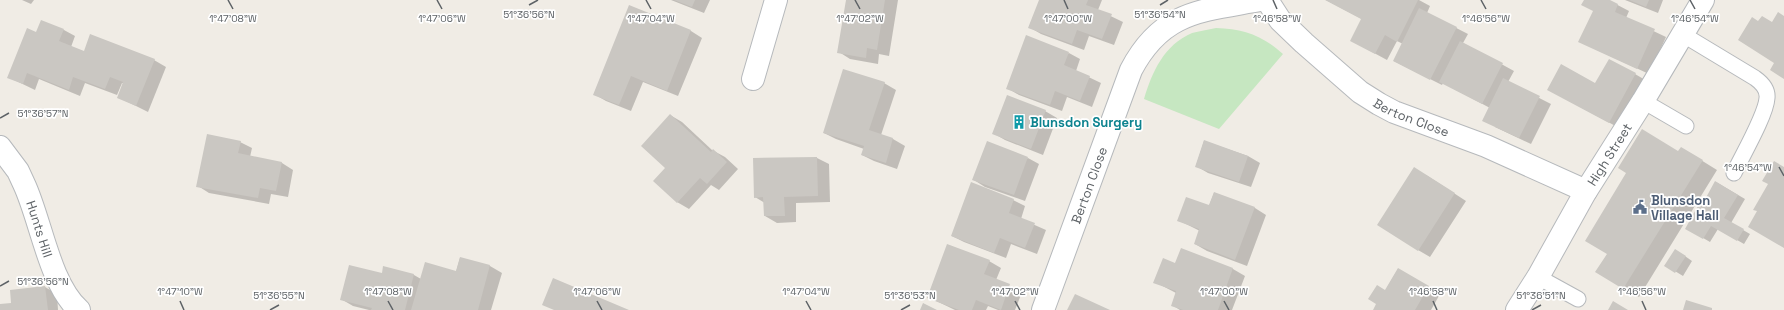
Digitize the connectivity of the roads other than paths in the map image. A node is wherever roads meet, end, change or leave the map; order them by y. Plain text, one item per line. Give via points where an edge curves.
1 (776, 0) edge
2 (1260, 0) edge
3 (1267, 0) edge
4 (1703, 0) edge
5 (1682, 34) junction
6 (753, 79) dead end
7 (1643, 101) junction
8 (1686, 126) dead end
9 (0, 147) edge
10 (1734, 173) dead end
11 (1586, 191) junction
12 (1538, 277) junction
13 (1578, 299) dead end
14 (79, 310) edge
15 (1043, 310) edge
16 (1517, 310) edge

1 - 6 street
2 - 15 street, Berton Close via 1194,12 1159,32 1140,54 1131,70
3 - 11 street, Berton Close via 1280,20 1304,43 1360,92 1379,104 1486,146
4 - 5 street, High Street
5 - 7 street, High Street
5 - 10 lane via 1755,78 1766,90 1768,98 1765,109
7 - 8 lane
7 - 11 street, High Street
9 - 14 street, Hunts Hill via 18,171 56,274 67,295
11 - 12 street, High Street
12 - 13 lane
12 - 16 street, High Street

